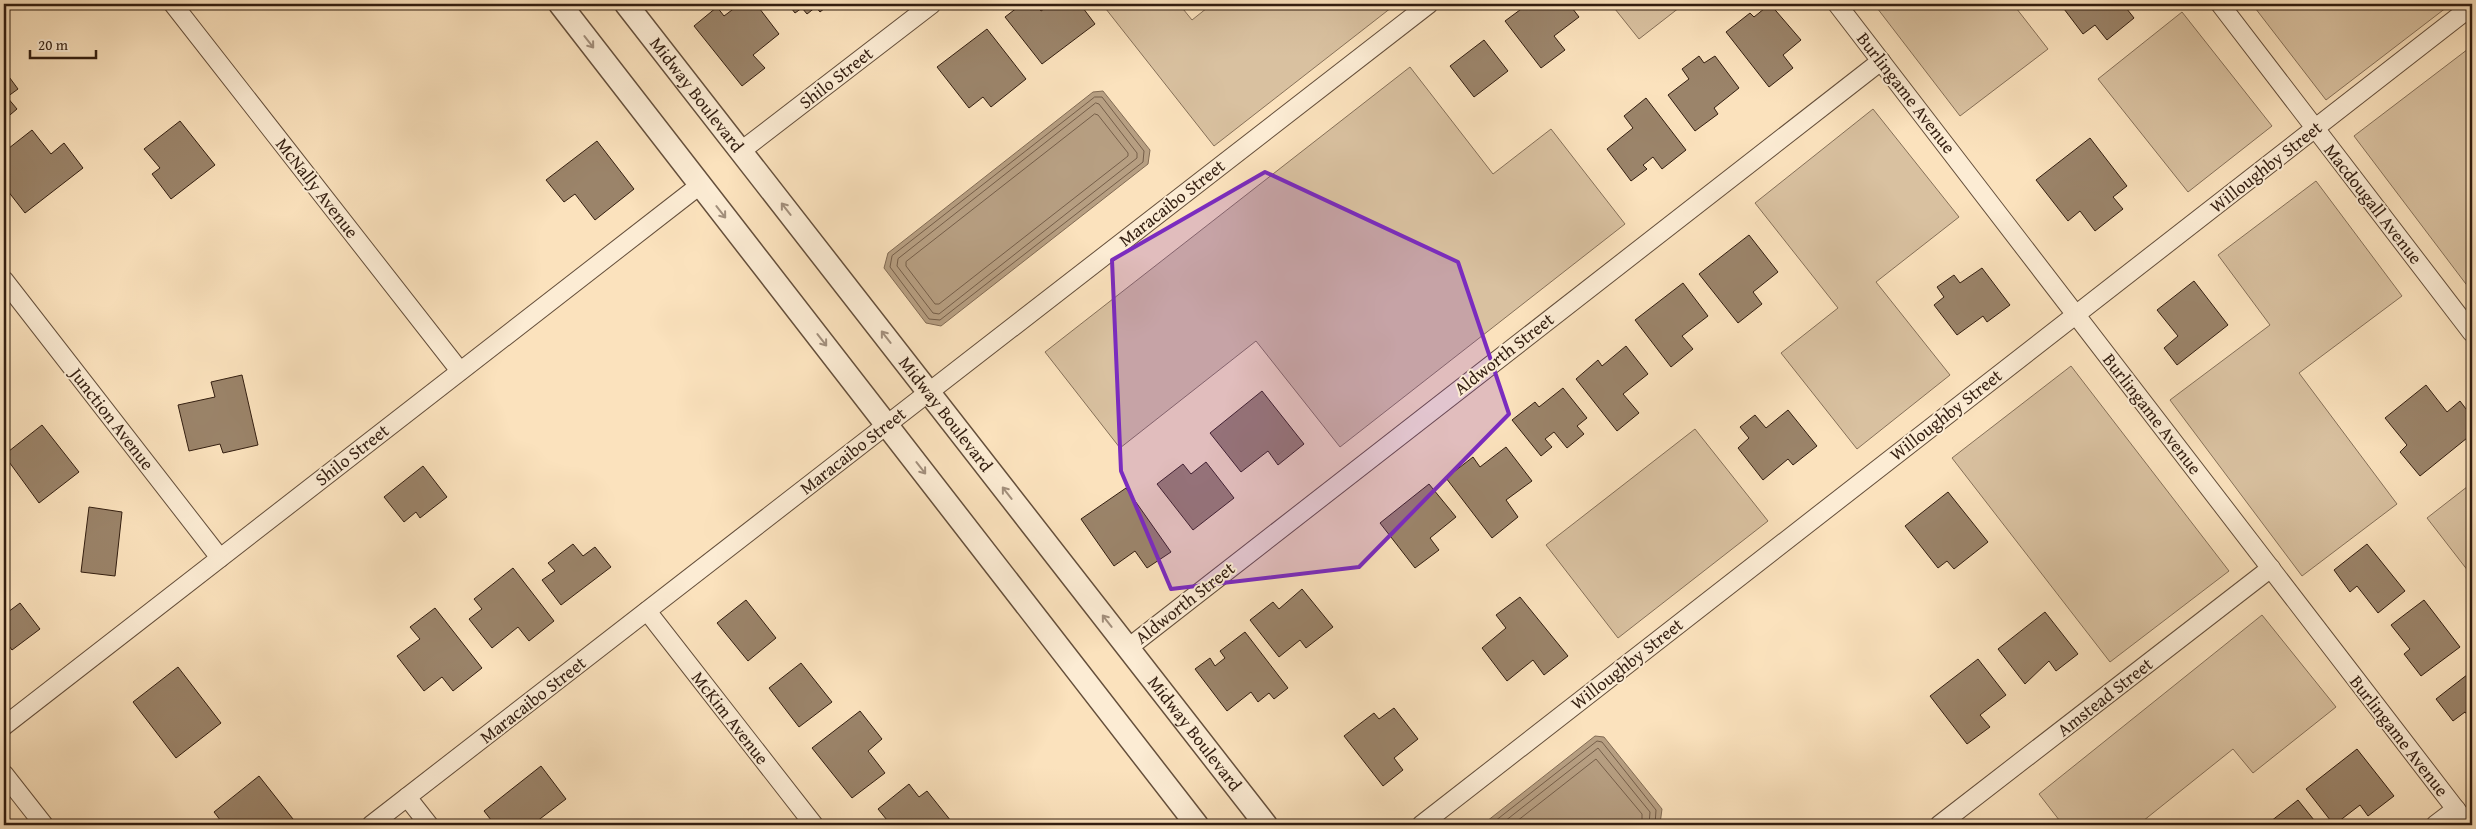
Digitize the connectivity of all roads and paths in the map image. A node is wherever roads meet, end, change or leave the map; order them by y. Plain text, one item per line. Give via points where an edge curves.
1 (173, 4) edge
2 (560, 4) edge
3 (626, 4) edge
4 (932, 4) edge
5 (1429, 4) edge
6 (1837, 4) edge
7 (2220, 4) edge
8 (2472, 6) edge
9 (1881, 61) junction
10 (2315, 128) junction
11 (741, 151) junction
12 (700, 185) junction
13 (4, 280) edge
14 (2076, 314) junction
15 (2472, 333) edge
16 (460, 371) junction
17 (928, 392) junction
18 (888, 424) junction
19 (220, 558) junction
20 (2270, 568) junction
21 (647, 611) junction
22 (1128, 648) junction
23 (4, 726) edge
24 (4, 774) edge
25 (407, 797) junction
26 (2456, 809) junction
27 (44, 825) edge
28 (371, 825) edge
29 (429, 825) edge
30 (814, 825) edge
31 (1197, 825) edge
32 (1266, 825) edge
33 (1421, 825) edge
34 (1939, 825) edge
35 (2435, 825) edge
36 (2468, 825) edge

1 - 16 street, McNally Avenue
2 -> 12 street
3 - 11 street, Midway Boulevard
4 - 11 street, Shilo Street
5 - 17 street, Maracaibo Street
6 - 9 street, Burlingame Avenue
7 - 10 street, Macdougall Avenue
8 - 10 street, Willoughby Street
9 - 14 street, Burlingame Avenue
9 - 22 street, Aldworth Street
10 - 14 street, Willoughby Street
10 - 15 street, Macdougall Avenue
17 -> 11 street, Midway Boulevard
12 - 16 street, Shilo Street
12 -> 18 street
13 - 19 street, Junction Avenue
14 - 20 street, Burlingame Avenue
14 - 33 street, Willoughby Street
16 - 19 street, Shilo Street
17 - 18 street, Maracaibo Street
22 -> 17 street, Midway Boulevard
18 - 21 street, Maracaibo Street
18 -> 31 street
19 - 23 street, Shilo Street
20 - 26 street, Burlingame Avenue
20 - 34 street, Amstead Street
21 - 25 street, Maracaibo Street
21 - 30 street, McKim Avenue
22 - 32 street, Midway Boulevard
24 - 27 street
25 - 28 street, Maracaibo Street
25 - 29 street
26 - 35 street
26 - 36 street, Burlingame Avenue

